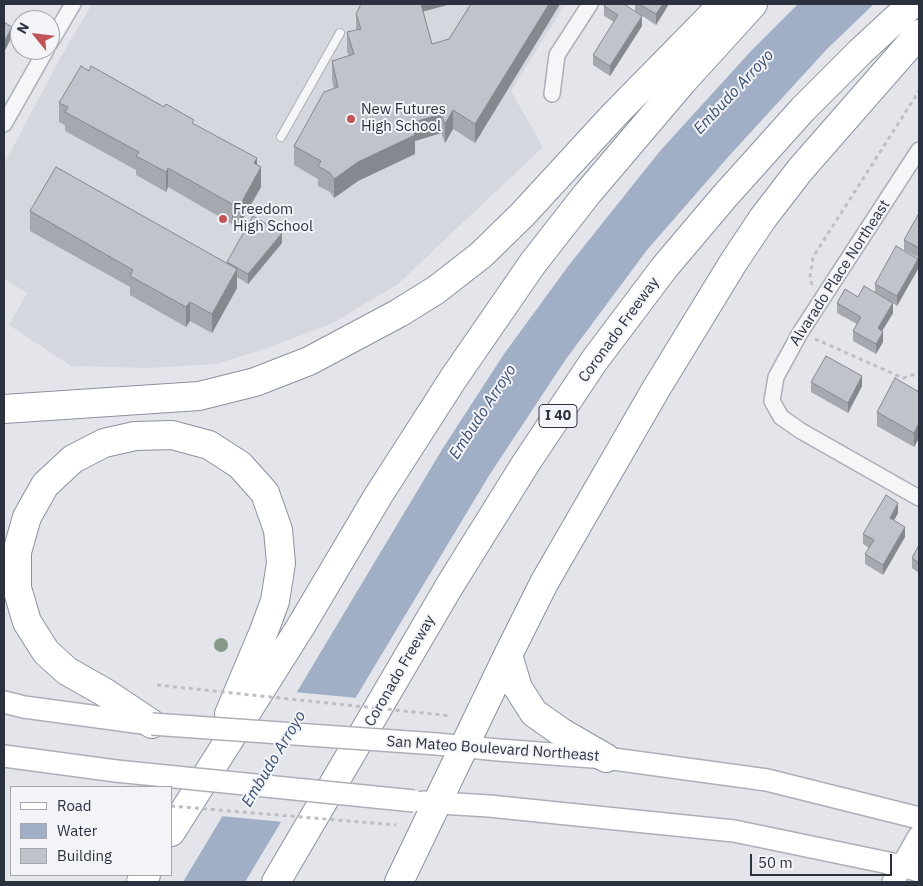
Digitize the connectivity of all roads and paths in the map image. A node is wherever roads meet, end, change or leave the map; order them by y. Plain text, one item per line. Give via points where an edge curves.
1 (590, 4) edge
2 (723, 4) edge
3 (754, 4) edge
4 (912, 4) edge
5 (66, 6) edge
6 (60, 20) edge
7 (340, 33) dead end
8 (919, 34) edge
9 (40, 60) edge
10 (919, 91) edge
11 (552, 94) dead end
12 (4, 124) edge
13 (281, 137) dead end
14 (919, 150) edge
15 (817, 305) junction
16 (815, 339) dead end
17 (919, 373) edge
18 (4, 409) edge
19 (919, 498) edge
20 (508, 655) junction
21 (157, 684) dead end
22 (4, 702) edge
23 (452, 716) dead end
24 (152, 724) junction
25 (466, 746) junction
26 (4, 756) edge
27 (606, 758) junction
28 (197, 790) junction
29 (426, 802) junction
30 (172, 806) edge
31 (919, 818) edge
32 (396, 825) dead end
33 (172, 830) edge
34 (919, 836) edge
35 (905, 873) edge
36 (276, 882) edge
37 (399, 882) edge

1 - 11 street via 557,56
2 - 18 highway via 481,255 436,290 391,318 309,361 255,382 199,396
3 - 28 highway via 683,81 528,270 452,379
4 - 36 highway, Coronado Freeway / I 40 via 803,109 724,197 664,268 594,361 450,585
5 - 6 street
7 - 13 lane
8 - 20 highway via 800,170 733,263 544,583
9 - 12 street
10 - 15 path via 813,257 810,277
14 - 15 street, Alvarado Place Northeast
15 - 19 street, Alvarado Place Northeast via 776,377 772,401 781,416 801,431
16 - 17 path via 903,378
20 - 25 highway
20 - 27 highway via 518,688 534,713
21 - 23 path, bridge
22 - 24 main road, San Mateo Boulevard Northeast
24 - 25 main road, San Mateo Boulevard Northeast, bridge
24 - 28 highway via 67,671 46,652 27,622 16,588 17,552 27,517 45,485 73,458 104,443 135,436 172,435 209,445 240,465 265,494 278,530 281,563 275,601 264,631
25 - 27 main road, San Mateo Boulevard Northeast
25 - 29 highway
26 - 29 main road, bridge via 116,771
27 - 31 main road, San Mateo Boulevard Northeast via 767,780
28 - 33 highway
29 - 35 main road via 734,831
29 - 37 highway
30 - 32 path, bridge
34 - 35 main road

